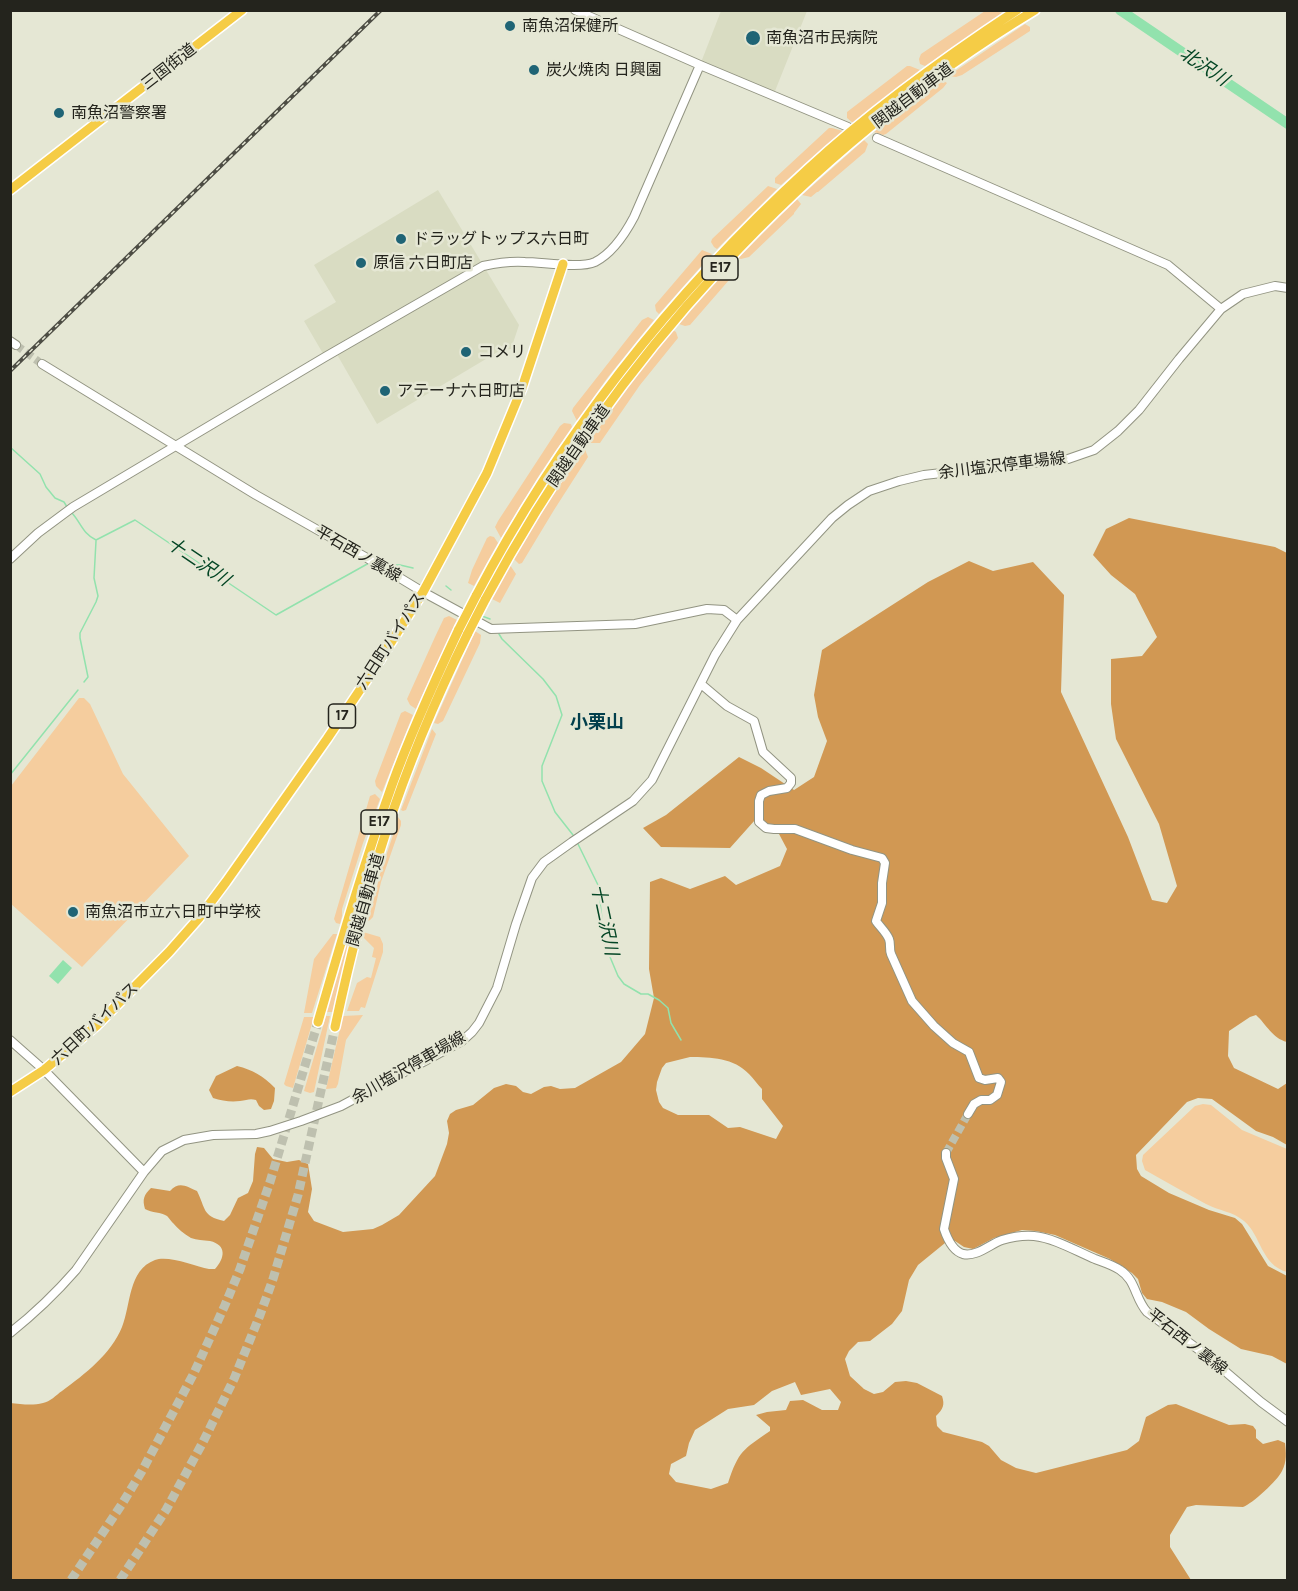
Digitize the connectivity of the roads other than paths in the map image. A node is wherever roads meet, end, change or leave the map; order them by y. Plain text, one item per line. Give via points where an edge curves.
1 (242, 10) edge
2 (575, 10) edge
3 (1017, 10) edge
4 (1035, 10) edge
5 (700, 65) junction
6 (848, 126) dead end
7 (877, 138) dead end
8 (10, 190) edge
9 (563, 264) junction
10 (1287, 288) edge
11 (1221, 309) junction
12 (42, 364) tunnel mouth
13 (177, 446) junction
14 (10, 559) edge
15 (423, 592) junction
16 (481, 598) junction
17 (738, 620) junction
18 (463, 631) junction
19 (701, 684) junction
20 (318, 1022) tunnel mouth
21 (335, 1027) tunnel mouth
22 (10, 1040) edge
23 (44, 1070) junction
24 (10, 1092) edge
25 (968, 1114) tunnel mouth
26 (946, 1153) tunnel mouth
27 (144, 1172) junction
28 (10, 1333) edge
29 (1287, 1422) edge

1 - 8 highway, 三国街道
2 - 5 main road
3 - 16 highway, 関越自動車道 / E17 via 933,67 848,135 787,188 707,269 643,342 590,412 495,561
4 - 16 highway, 関越自動車道 / E17 via 936,77 853,142 722,267 650,349 597,418
5 - 6 main road
5 - 9 main road via 626,233 593,262
7 - 11 main road via 1168,265
9 - 13 main road via 501,262 483,266
9 - 15 highway, 六日町バイパス / 17 via 499,446
10 - 11 main road, 余川塩沢停車場線 via 1275,286 1243,294
11 - 17 main road, 余川塩沢停車場線 via 1139,410 1094,450 1068,459 924,475 869,491 832,518
12 - 13 main road, 平石西ノ裏線
13 - 14 main road via 73,507
13 - 15 main road, 平石西ノ裏線
15 - 17 main road, 平石西ノ裏線 via 491,629 635,624 707,609 724,610
15 - 23 highway, 六日町バイパス / 17 via 327,739 199,918 96,1026
16 - 18 highway, 関越自動車道 / E17, bridge
17 - 19 main road, 余川塩沢停車場線
18 - 20 highway, 関越自動車道 / E17 via 427,698 393,783
18 - 21 highway, 関越自動車道 / E17 via 386,832 358,927
19 - 25 main road via 754,721 763,752 791,778 788,788 761,795 759,822 766,828 795,829 882,858 882,903 876,921 889,938 891,954 912,1001 934,1026 969,1052 979,1078 998,1078 1001,1082 997,1095 974,1104
19 - 27 main road, 余川塩沢停車場線 via 652,780 633,801 544,862 532,878 498,988 488,1009 462,1041 341,1106 270,1131 184,1140 162,1151
22 - 23 main road
23 - 24 highway, 六日町バイパス / 17
23 - 27 main road
26 - 29 main road, 平石西ノ裏線 via 954,1179 944,1229 956,1250 972,1254 999,1241 1035,1236 1120,1270 1132,1280 1147,1312
27 - 28 main road, 余川塩沢停車場線 via 76,1270

